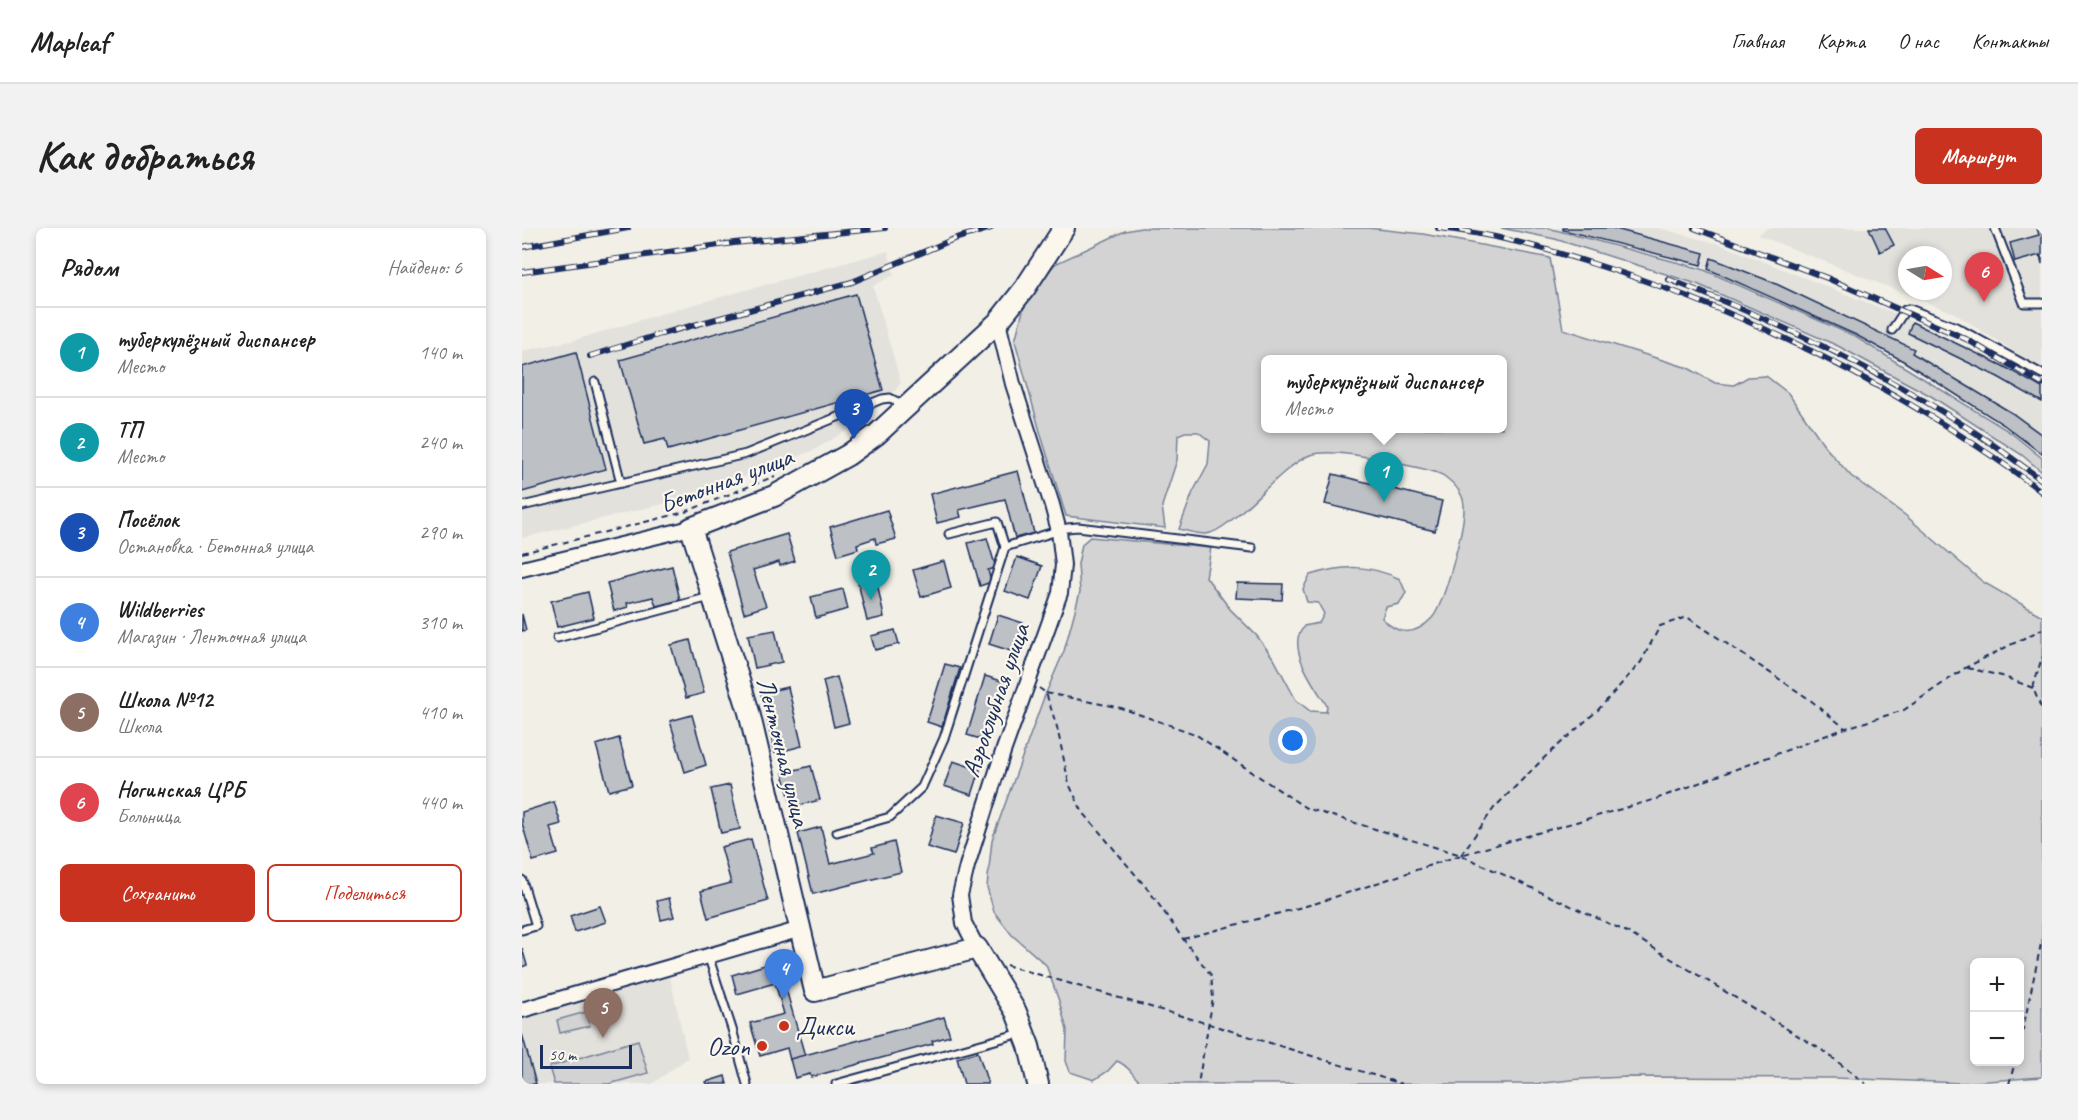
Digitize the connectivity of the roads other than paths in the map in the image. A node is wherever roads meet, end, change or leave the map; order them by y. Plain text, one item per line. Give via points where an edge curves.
1 (1064, 228) edge
2 (1995, 228) edge
3 (2042, 303) edge
4 (998, 322) junction
5 (1892, 330) dead end
6 (2042, 374) edge
7 (595, 382) dead end
8 (907, 407) junction
9 (621, 483) junction
10 (522, 506) edge
11 (691, 528) junction
12 (1059, 531) junction
13 (950, 534) dead end
14 (1005, 547) junction
15 (1252, 548) dead end
16 (522, 569) edge
17 (712, 596) junction
18 (557, 638) dead end
19 (837, 832) dead end
20 (522, 880) edge
21 (801, 929) junction
22 (522, 930) edge
23 (980, 953) junction
24 (708, 955) junction
25 (522, 1010) edge
26 (1024, 1032) junction
27 (747, 1084) edge
28 (836, 1084) edge
29 (1038, 1084) edge

1 - 4 street, Бетонная улица
2 - 3 lane via 2024,303
4 - 8 street, Бетонная улица
4 - 12 street, Аэроклубная улица
5 - 6 lane via 1905,310 1910,309 1956,327
7 - 9 lane
8 - 9 lane via 890,398 882,399 746,454
8 - 11 street, Бетонная улица via 877,434 814,475 774,496
9 - 10 lane
11 - 16 street, Бетонная улица
11 - 17 street, Ленточная улица
12 - 14 lane
12 - 15 lane via 1078,527
12 - 23 street, Аэроклубная улица via 1063,565 1060,593 1003,752 960,895 964,923
13 - 14 lane via 997,522
14 - 19 lane via 944,738 922,787 890,818
17 - 18 lane
17 - 21 street, Ленточная улица via 749,712
20 - 22 lane via 536,926
21 - 23 street, Ленточная улица via 815,991
21 - 24 street
23 - 26 street, Аэроклубная улица via 1016,1011
24 - 25 street
24 - 27 lane
26 - 28 lane
26 - 29 street, Аэроклубная улица

